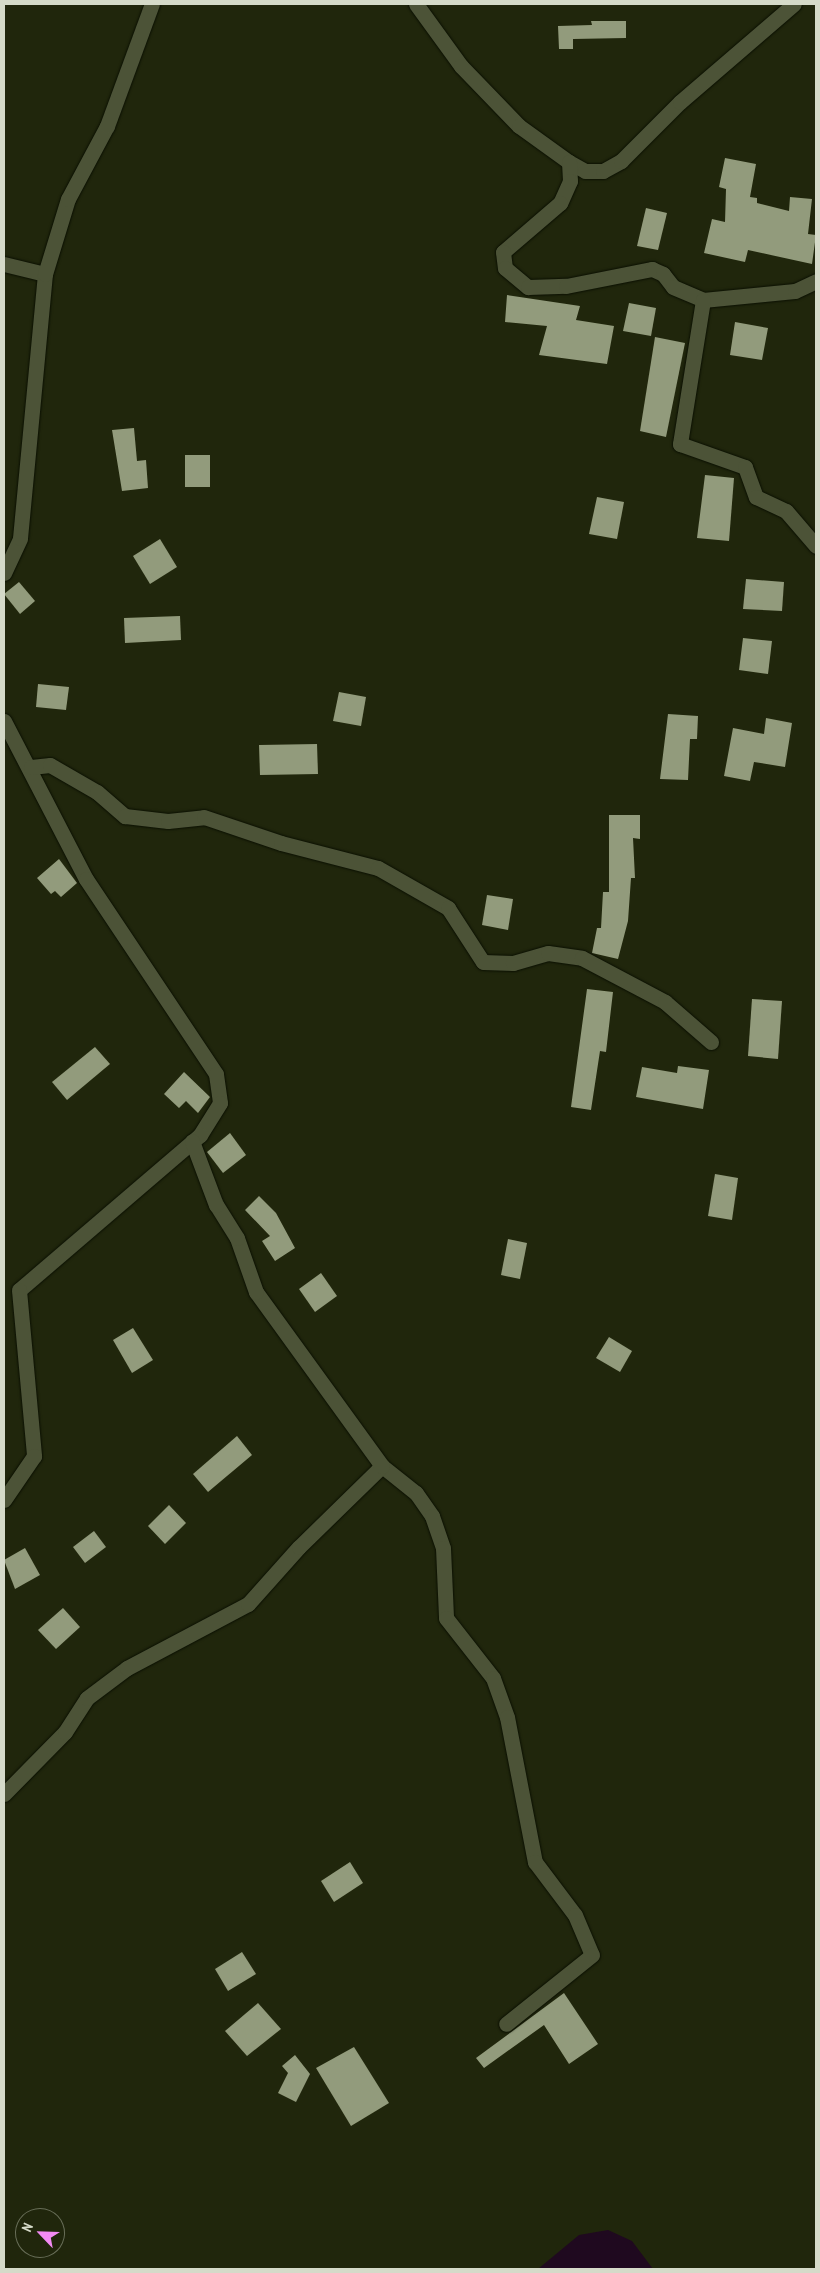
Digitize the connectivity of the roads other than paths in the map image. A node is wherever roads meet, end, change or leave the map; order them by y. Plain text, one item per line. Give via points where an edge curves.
1 (152, 4) edge
2 (416, 4) edge
3 (794, 4) edge
4 (569, 162) junction
5 (4, 264) edge
6 (45, 274) junction
7 (816, 281) edge
8 (703, 300) junction
9 (816, 546) edge
10 (4, 573) edge
11 (4, 721) edge
12 (31, 767) junction
13 (711, 1042) dead end
14 (192, 1141) junction
15 (382, 1466) junction
16 (4, 1500) edge
17 (4, 1794) edge
18 (506, 2024) dead end

1 - 6 street via 107,126 68,199
2 - 4 street via 461,66 520,126
3 - 4 street via 621,161 603,171 585,171
4 - 8 street via 570,181 560,204 503,252 505,268 528,287 566,286 652,269 663,274 673,287
5 - 6 street
6 - 10 street via 20,538
7 - 8 street via 795,291
8 - 9 street via 680,444 745,467 756,497 786,511
11 - 12 street
12 - 13 street via 50,765 97,792 125,816 168,821 204,818 281,843 378,868 448,908 483,962 512,963 548,953 582,958 665,1002
12 - 14 street via 86,879 216,1074 220,1103
14 - 15 street via 216,1205 237,1238 256,1292
14 - 16 street via 19,1290 34,1456
15 - 17 street via 248,1604 127,1668 87,1698 65,1732
15 - 18 street via 416,1493 432,1516 443,1548 446,1618 493,1678 507,1717 535,1862 575,1915 592,1955

